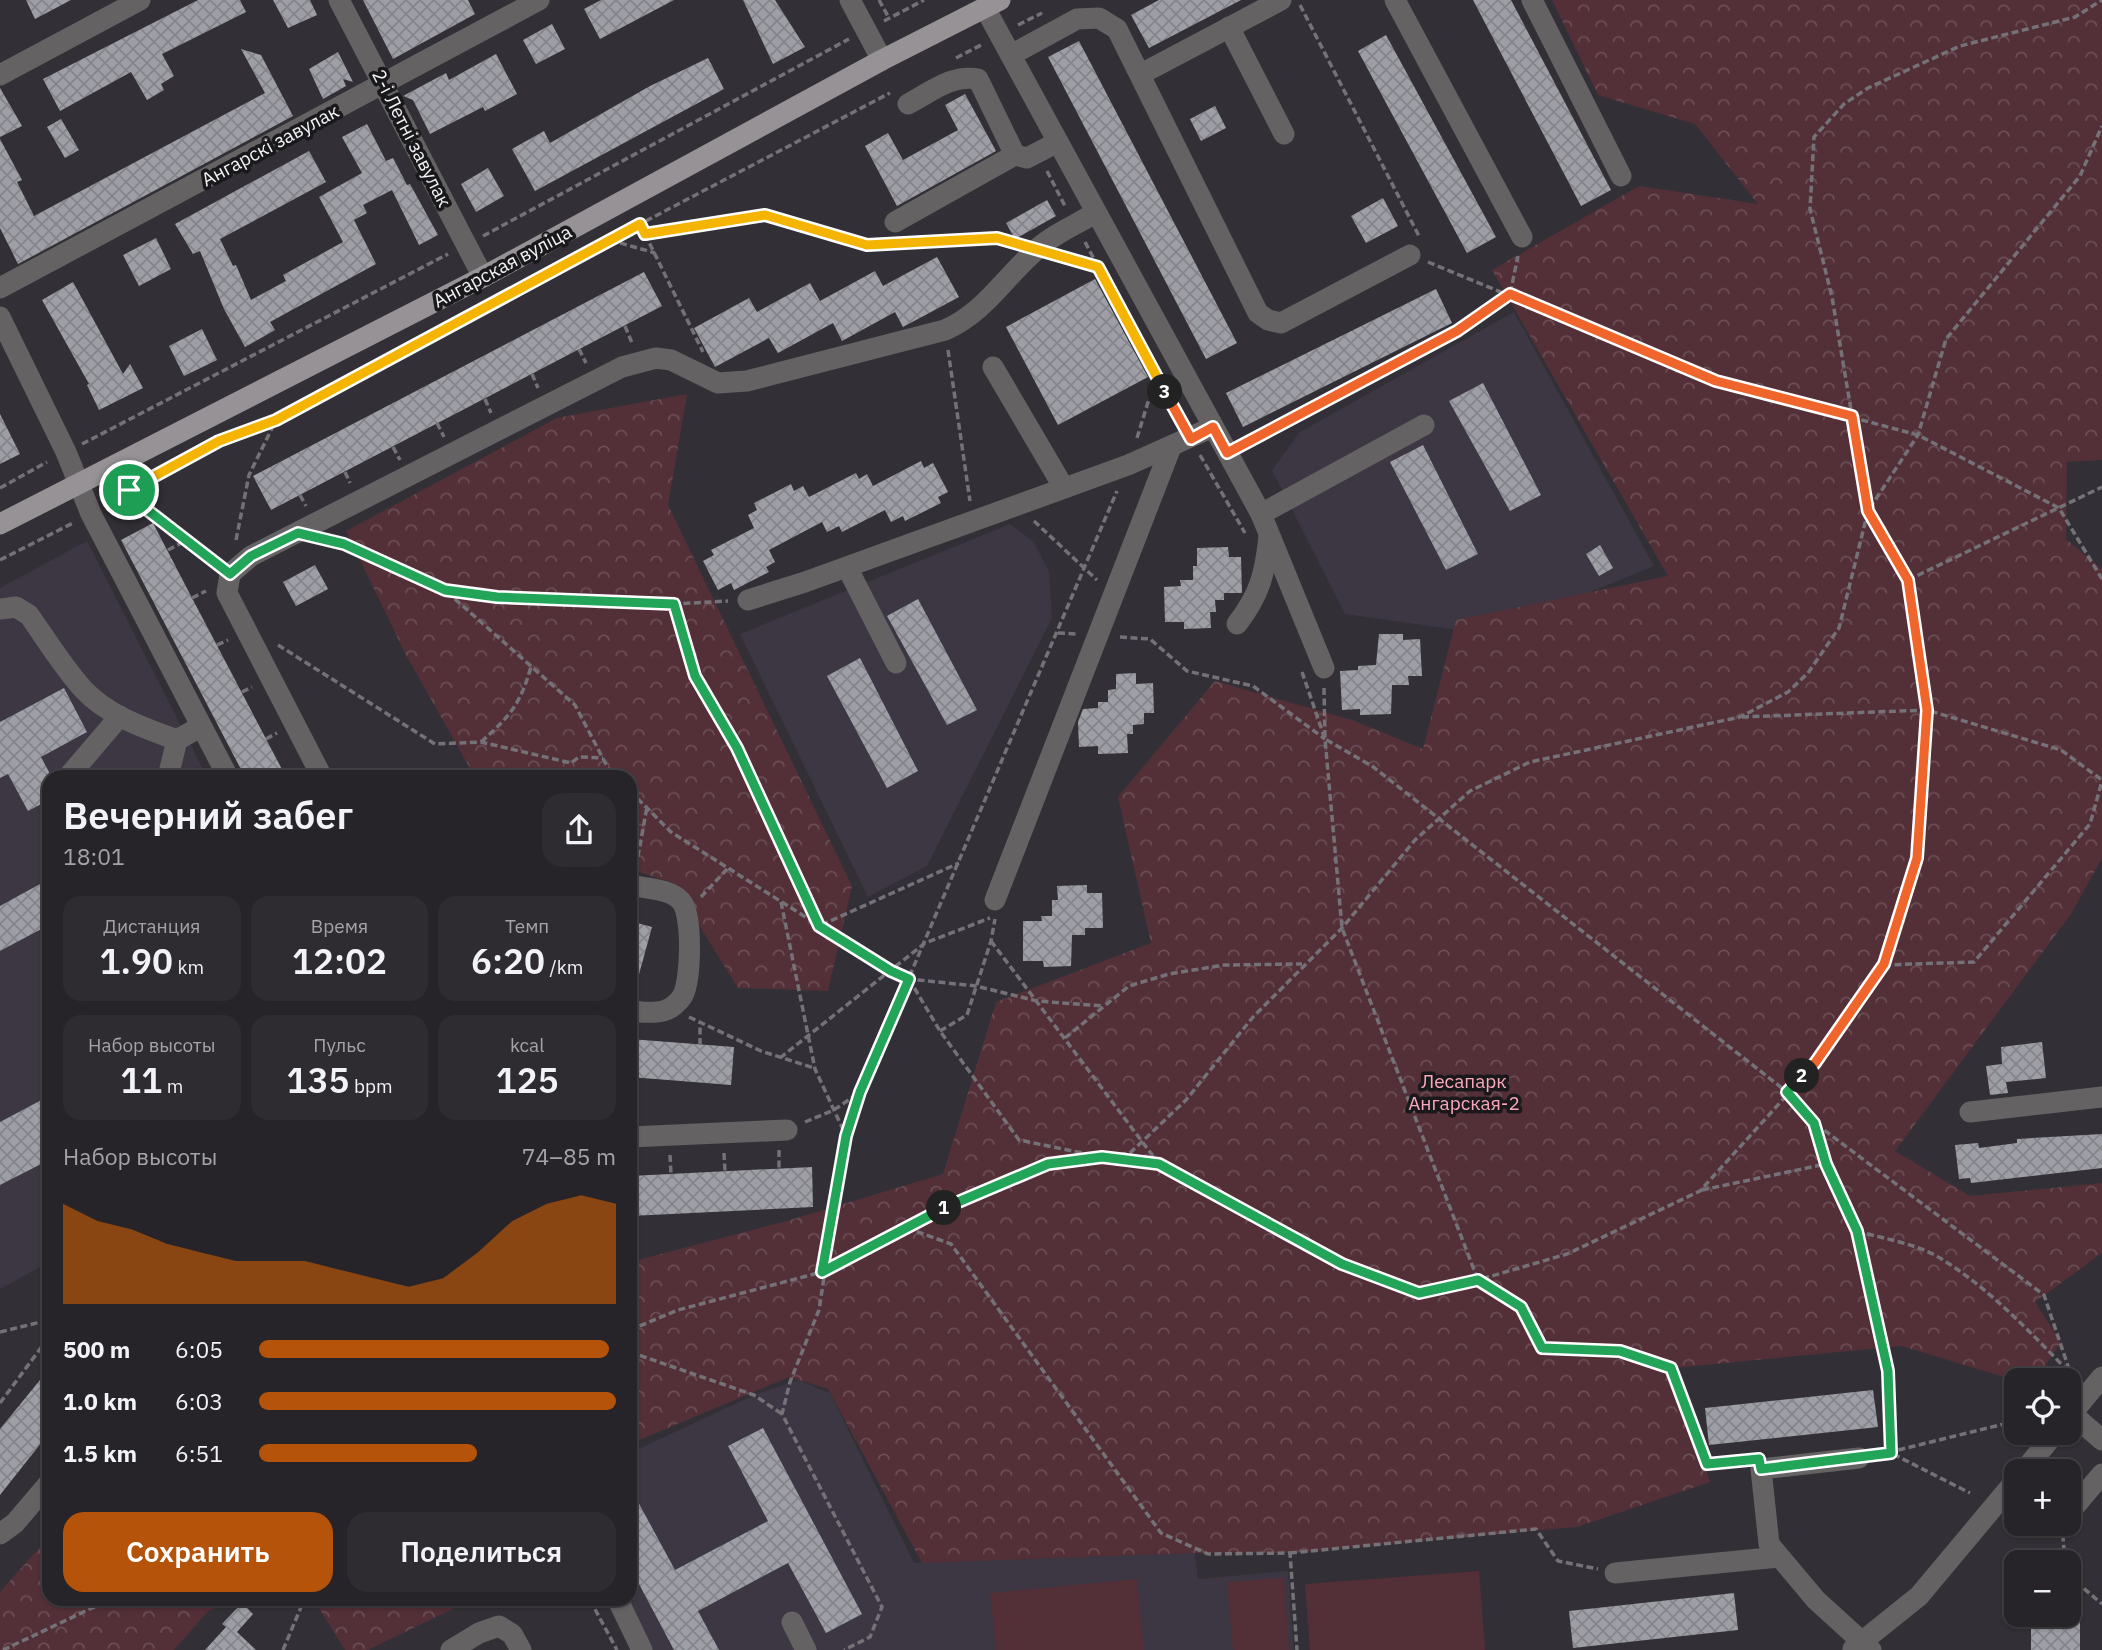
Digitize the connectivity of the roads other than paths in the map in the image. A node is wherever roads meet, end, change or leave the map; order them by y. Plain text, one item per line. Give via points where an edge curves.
1 (140, 0) edge
2 (339, 0) edge
3 (539, 0) edge
4 (850, 0) edge
5 (1281, 0) edge
6 (1395, 0) edge
7 (1532, 0) edge
8 (992, 4) edge
9 (1229, 27) junction
10 (1011, 55) junction
11 (882, 60) junction
12 (1142, 74) junction
13 (0, 75) edge
14 (385, 84) junction
15 (904, 96) road end
16 (1284, 134) dead end
17 (1058, 142) junction
18 (1015, 155) junction
19 (1621, 176) dead end
20 (1095, 213) junction
21 (895, 222) dead end
22 (1522, 237) road end
23 (1420, 249) road end
24 (483, 277) junction
25 (0, 288) edge
26 (0, 317) edge
27 (993, 367) dead end
28 (1424, 425) dead end
29 (1213, 427) junction
30 (1181, 443) junction
31 (79, 482) junction
32 (1064, 488) junction
33 (1265, 522) junction
34 (0, 524) edge
35 (847, 567) junction
36 (748, 600) road end
37 (0, 609) edge
38 (1237, 624) dead end
39 (896, 663) dead end
40 (1324, 668) road end
41 (120, 716) junction
42 (200, 727) junction
43 (177, 740) junction
44 (74, 770) edge
45 (170, 770) edge
46 (224, 770) edge
47 (318, 770) edge
48 (637, 887) edge
49 (995, 908) road end
50 (637, 1012) edge
51 (2102, 1097) edge
52 (1970, 1112) dead end
53 (787, 1130) road end
54 (637, 1137) edge
55 (2102, 1377) edge
56 (2081, 1403) edge
57 (2081, 1424) edge
58 (2102, 1440) edge
59 (2046, 1445) edge
60 (1859, 1458) road end
61 (2034, 1459) edge
62 (2102, 1474) edge
63 (42, 1491) edge
64 (2004, 1494) edge
65 (2081, 1499) edge
66 (0, 1534) edge
67 (1779, 1557) junction
68 (1615, 1573) road end
69 (621, 1606) edge
70 (792, 1622) dead end
71 (1862, 1648) edge
72 (451, 1650) edge
73 (521, 1650) edge
74 (642, 1650) edge
75 (806, 1650) edge

1 - 13 street
2 - 14 street, 2-і Летні завулак
3 - 14 street, Ангарскі завулак
4 - 11 street
5 - 9 street
6 - 22 street
7 - 19 street
8 - 10 street
8 - 11 main road, Ангарская вуліца
9 - 12 street
9 - 16 street
10 - 12 street via 1077,19 1099,18 1117,29
10 - 17 street
11 - 24 main road, Ангарская вуліца
12 - 23 street via 1258,313 1268,320 1281,323
14 - 24 street, 2-і Летні завулак
14 - 25 street, Ангарскі завулак
15 - 18 street via 964,77 978,79
17 - 18 street via 1027,158
17 - 20 street
18 - 21 street
20 - 29 street
20 - 47 street via 1036,249 961,324 747,381 718,383 671,360 656,358 622,367 251,556 230,574 227,593
24 - 31 main road, Ангарская вуліца
26 - 31 street
27 - 32 street
28 - 33 street
29 - 30 street
29 - 33 street
30 - 32 street
30 - 49 street via 1114,595
31 - 34 main road, Ангарская вуліца
31 - 42 street
32 - 35 street
33 - 38 street via 1266,569 1256,599
33 - 40 street
35 - 36 street
35 - 39 street
37 - 41 street via 16,607 29,615 84,690
41 - 43 street
41 - 44 street
42 - 43 street
42 - 46 street
43 - 45 street
48 - 50 street via 664,891 679,899 688,912 691,929 683,995 671,1008
51 - 52 street
53 - 54 street
55 - 56 street
57 - 58 street
59 - 61 street
60 - 67 street via 1761,1469 1769,1544
62 - 65 street
63 - 66 street
64 - 71 street via 1919,1596
67 - 68 street
67 - 71 street
69 - 74 street
70 - 75 street
72 - 73 street via 499,1626 512,1634

